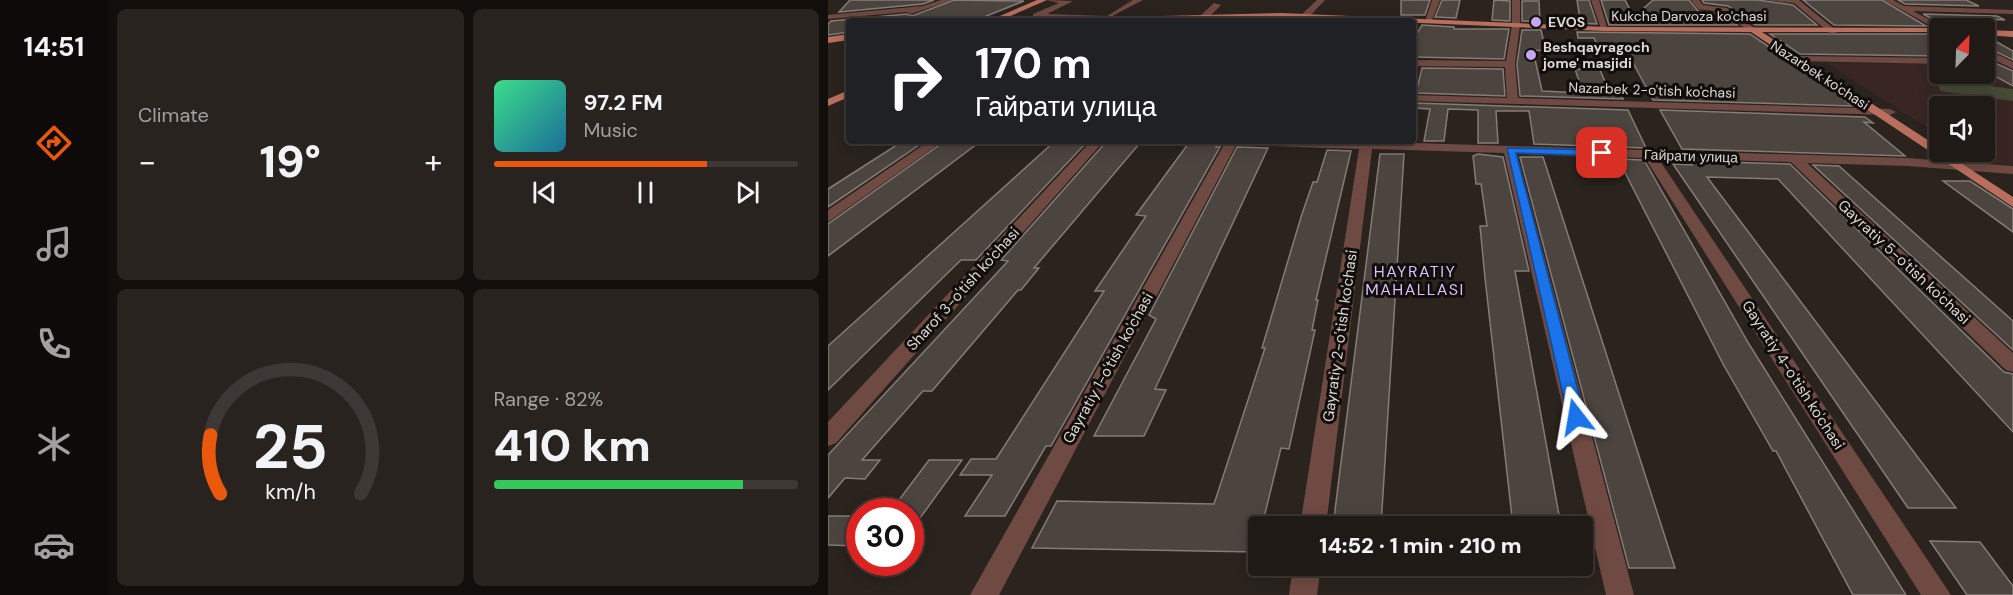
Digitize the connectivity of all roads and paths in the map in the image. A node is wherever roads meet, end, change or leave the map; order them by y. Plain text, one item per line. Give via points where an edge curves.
1 (948, 0) edge
2 (1043, 0) edge
3 (1050, 0) edge
4 (1138, 0) edge
5 (1321, 0) edge
6 (1436, 0) edge
7 (1516, 0) edge
8 (1595, 0) edge
9 (1695, 0) edge
10 (1768, 0) edge
11 (1888, 0) edge
12 (1795, 1) edge
13 (1217, 5) dead end
14 (923, 8) junction
15 (1902, 8) junction
16 (1020, 12) junction
17 (2013, 12) edge
18 (1304, 16) junction
19 (828, 17) edge
20 (1043, 17) edge
21 (1204, 17) junction
22 (895, 18) edge
23 (999, 18) edge
24 (1006, 18) edge
25 (1074, 18) edge
26 (1106, 18) edge
27 (1154, 18) edge
28 (1183, 18) edge
29 (1340, 18) edge
30 (1366, 18) edge
31 (1416, 20) edge
32 (1428, 20) junction
33 (1416, 22) edge
34 (1929, 24) edge
35 (1516, 26) junction
36 (1605, 29) junction
37 (1757, 31) junction
38 (1832, 31) junction
39 (1929, 31) edge
40 (1995, 34) edge
41 (2013, 35) edge
42 (846, 37) edge
43 (830, 40) edge
44 (1995, 56) edge
45 (1803, 59) junction
46 (1929, 61) edge
47 (1416, 63) edge
48 (1995, 63) edge
49 (1510, 64) junction
50 (2010, 64) edge
51 (846, 94) edge
52 (1416, 98) edge
53 (1513, 100) junction
54 (828, 103) edge
55 (1877, 112) junction
56 (1890, 112) junction
57 (1929, 138) edge
58 (933, 144) edge
59 (1095, 144) edge
60 (1228, 144) edge
61 (1312, 144) edge
62 (1366, 146) junction
63 (1510, 150) junction
64 (1649, 154) junction
65 (1795, 159) junction
66 (1965, 162) edge
67 (1957, 166) junction
68 (1973, 167) junction
69 (2013, 170) edge
70 (2013, 193) edge
71 (2013, 203) edge
72 (828, 217) edge
73 (2013, 365) edge
74 (828, 437) edge
75 (1314, 516) edge
76 (1306, 576) edge
77 (984, 595) edge
78 (1303, 595) edge
79 (1620, 595) edge
80 (1937, 595) edge

1 - 14 street
2 - 23 main road
3 - 16 main road
3 - 20 street via 1069,1
4 - 26 street
5 - 18 street
6 - 32 street
7 - 35 street
8 - 36 street
9 - 37 street via 1701,7 1724,10
10 - 12 street
11 - 15 street
12 - 38 street
13 - 21 street
14 - 19 street
14 - 22 street
15 - 17 street
15 - 34 street
16 - 20 street
16 - 24 main road
18 - 21 main road, Kukcha Darvoza ko'chasi
18 - 29 main road, Kukcha Darvoza ko'chasi
18 - 30 main road, Kukcha Darvoza ko'chasi
20 - 25 main road, Kukcha Darvoza ko'chasi
21 - 27 main road, Kukcha Darvoza ko'chasi
21 - 28 main road, Kukcha Darvoza ko'chasi
31 - 32 main road, Kukcha Darvoza ko'chasi
32 - 35 main road, Kukcha Darvoza ko'chasi
33 - 35 main road, Kukcha Darvoza ko'chasi
35 - 36 main road, Kukcha Darvoza ko'chasi
35 - 37 main road, Kukcha Darvoza ko'chasi via 1615,32
35 - 49 street
36 - 37 main road, Kukcha Darvoza ko'chasi
37 - 38 main road, Kukcha Darvoza ko'chasi
37 - 38 main road, Kukcha Darvoza ko'chasi
37 - 45 main road, Nazarbek ko'chasi
38 - 39 main road, Kukcha Darvoza ko'chasi
40 - 41 main road
42 - 43 main road
44 - 50 street
45 - 46 street
45 - 55 main road, Nazarbek ko'chasi
45 - 56 main road, Nazarbek ko'chasi
47 - 49 street
48 - 50 street
49 - 53 street
51 - 54 main road
52 - 53 street, Nazarbek 2-o'tish ko'chasi
53 - 55 street, Nazarbek 2-o'tish ko'chasi
55 - 56 street, Nazarbek 2-o'tish ko'chasi
55 - 67 main road, Nazarbek ko'chasi
56 - 57 main road, Nazarbek ko'chasi
58 - 72 street
59 - 74 street, Sharof 3-o'tish ko'chasi
60 - 77 street, Gayratiy 1-o'tish ko'chasi
61 - 62 street, Гайрати улица
62 - 63 street, Гайрати улица
62 - 75 street, Gayratiy 2-o'tish ko'chasi
63 - 64 street, Гайрати улица
63 - 79 street
64 - 65 street, Гайрати улица
64 - 80 street, Gayratiy 4-o'tish ko'chasi
65 - 67 street, Гайрати улица
65 - 73 street, Gayratiy 5-o'tish ko'chasi
66 - 68 main road
67 - 68 street, Гайрати улица
67 - 71 main road, Nazarbek ko'chasi
68 - 69 street, Гайрати улица
68 - 70 main road
76 - 78 street

